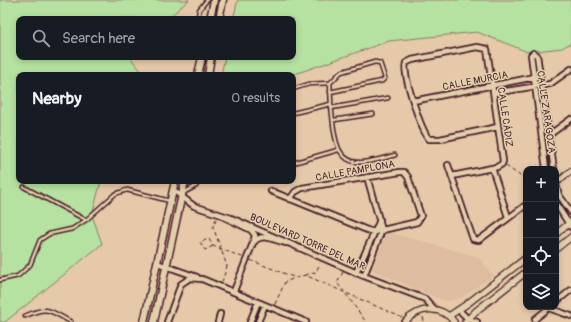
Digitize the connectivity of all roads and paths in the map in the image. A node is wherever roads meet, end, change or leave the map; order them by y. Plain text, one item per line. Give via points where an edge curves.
1 (207, 0) edge
2 (214, 0) edge
3 (223, 0) edge
4 (198, 16) edge
5 (211, 16) edge
6 (220, 16) edge
7 (201, 60) edge
8 (210, 60) edge
9 (571, 69) edge
10 (199, 72) edge
11 (208, 72) edge
12 (540, 77) junction
13 (533, 78) junction
14 (330, 84) junction
15 (493, 85) junction
16 (534, 86) junction
17 (541, 86) junction
18 (296, 88) edge
19 (330, 92) junction
20 (494, 93) junction
21 (388, 98) dead end
22 (413, 101) junction
23 (331, 104) junction
24 (332, 108) junction
25 (296, 112) edge
26 (373, 114) dead end
27 (571, 119) edge
28 (334, 120) junction
29 (498, 127) junction
30 (549, 135) junction
31 (338, 150) junction
32 (394, 155) dead end
33 (296, 162) edge
34 (502, 163) junction
35 (448, 165) dead end
36 (546, 166) edge
37 (554, 166) edge
38 (492, 168) junction
39 (571, 171) edge
40 (452, 176) junction
41 (367, 177) junction
42 (523, 178) edge
43 (559, 181) edge
44 (174, 184) edge
45 (184, 184) edge
46 (197, 184) edge
47 (24, 187) dead end
48 (173, 190) junction
49 (271, 191) dead end
50 (182, 195) junction
51 (559, 195) edge
52 (290, 199) junction
53 (170, 201) junction
54 (523, 207) edge
55 (559, 208) edge
56 (571, 212) edge
57 (220, 215) junction
58 (508, 217) junction
59 (86, 220) junction
60 (380, 220) junction
61 (570, 224) edge
62 (382, 230) junction
63 (374, 232) junction
64 (559, 232) edge
65 (571, 237) edge
66 (253, 243) junction
67 (289, 244) junction
68 (213, 246) junction
69 (559, 247) edge
70 (222, 250) junction
71 (366, 250) junction
72 (373, 253) junction
73 (322, 258) junction
74 (247, 259) junction
75 (523, 260) edge
76 (157, 263) junction
77 (166, 266) junction
78 (345, 268) junction
79 (356, 273) junction
80 (524, 274) edge
81 (305, 275) junction
82 (364, 276) junction
83 (296, 278) junction
84 (202, 279) junction
85 (0, 280) edge
86 (220, 286) junction
87 (571, 290) edge
88 (234, 291) junction
89 (345, 293) junction
90 (559, 300) edge
91 (258, 302) junction
92 (265, 305) junction
93 (273, 308) junction
94 (436, 310) junction
95 (459, 310) junction
96 (546, 310) edge
97 (557, 310) edge
98 (220, 314) dead end
99 (25, 316) dead end
100 (449, 316) junction
101 (571, 316) edge
102 (535, 319) dead end
103 (467, 320) edge
104 (406, 321) edge
105 (71, 322) edge
106 (144, 322) edge
107 (154, 322) edge
108 (166, 322) edge
109 (218, 322) edge
110 (250, 322) edge
111 (258, 322) edge
112 (306, 322) edge
113 (366, 322) edge
114 (454, 322) edge
115 (477, 322) edge

1 - 4 lane via 199,10
2 - 5 main road
3 - 6 main road
7 - 10 main road
8 - 11 main road
9 - 17 street via 550,84
12 - 13 street, CALLE MURCIA
12 - 13 street, CALLE ZARAGOZA via 537,56 534,53 531,54
12 - 17 street, CALLE ZARAGOZA
13 - 15 street, CALLE MURCIA
13 - 16 street, CALLE ZARAGOZA
14 - 18 lane via 309,84
14 - 19 lane
14 - 19 lane via 341,72 375,62 380,63 385,78 382,81
15 - 20 street, CALLE CÁDIZ
15 - 22 street, CALLE MURCIA
15 - 22 street, CALLE CÁDIZ via 487,49 477,47 412,60 406,64 404,70
16 - 17 street, CALLE MURCIA
16 - 20 street, CALLE MURCIA
16 - 36 street, CALLE ZARAGOZA
17 - 30 street, CALLE ZARAGOZA
19 - 23 lane
20 - 29 street, CALLE CÁDIZ
21 - 24 lane
22 - 29 street via 424,132 429,138
23 - 24 lane
23 - 25 lane
24 - 28 lane
26 - 28 lane
27 - 30 street
28 - 31 lane
29 - 34 street, CALLE CÁDIZ
30 - 37 street, CALLE ZARAGOZA
31 - 32 lane via 344,158 353,162
31 - 33 lane
34 - 38 street
34 - 42 path
35 - 40 street
38 - 40 street
38 - 58 street
39 - 43 street
40 - 58 street via 471,238 479,240
41 - 52 street, CALLE PAMPLONA via 302,188
41 - 60 street
41 - 62 street, CALLE PAMPLONA via 404,172 420,213 417,222
44 - 48 main road
45 - 50 main road
46 - 50 lane
47 - 59 lane
48 - 50 street, BOULEVARD TORRE DEL MAR
48 - 53 main road
49 - 52 street
50 - 57 street, BOULEVARD TORRE DEL MAR via 194,206
50 - 77 main road
51 - 56 street
52 - 63 street
53 - 59 lane via 127,190 116,194
53 - 76 main road
54 - 58 street
55 - 61 street
57 - 66 street via 253,231
57 - 67 street, BOULEVARD TORRE DEL MAR via 281,238
57 - 70 path via 213,227
59 - 85 lane via 72,229 50,234 40,240 30,264 18,276
60 - 62 street
60 - 63 street
61 - 64 street
62 - 63 street
62 - 72 street
63 - 71 street
65 - 69 street
66 - 67 street via 263,237
66 - 74 street
67 - 73 street, BOULEVARD TORRE DEL MAR
68 - 68 path via 209,238 200,242 205,250
68 - 70 path
70 - 74 path
70 - 86 path via 227,266
71 - 72 street
71 - 79 street
72 - 82 street
73 - 78 street, BOULEVARD TORRE DEL MAR
73 - 81 path via 316,272
74 - 83 path
74 - 88 street
75 - 95 street
76 - 77 street
76 - 106 main road
77 - 84 street
77 - 107 main road
78 - 79 street, BOULEVARD TORRE DEL MAR
78 - 89 path via 337,283
79 - 82 street, BOULEVARD TORRE DEL MAR
80 - 103 street
81 - 83 path
81 - 89 path
82 - 94 street, BOULEVARD TORRE DEL MAR via 425,299
83 - 93 path via 285,282
84 - 86 street
84 - 108 street via 190,278 181,284
86 - 88 street
87 - 90 street
88 - 91 street
89 - 104 path
89 - 113 path
91 - 92 street
91 - 110 street
92 - 93 street
92 - 111 street
93 - 112 street
94 - 100 street
94 - 104 street via 418,312
95 - 100 street
95 - 103 street
96 - 102 street
97 - 101 street
98 - 109 street
99 - 105 lane via 43,309
100 - 114 street
103 - 115 street

